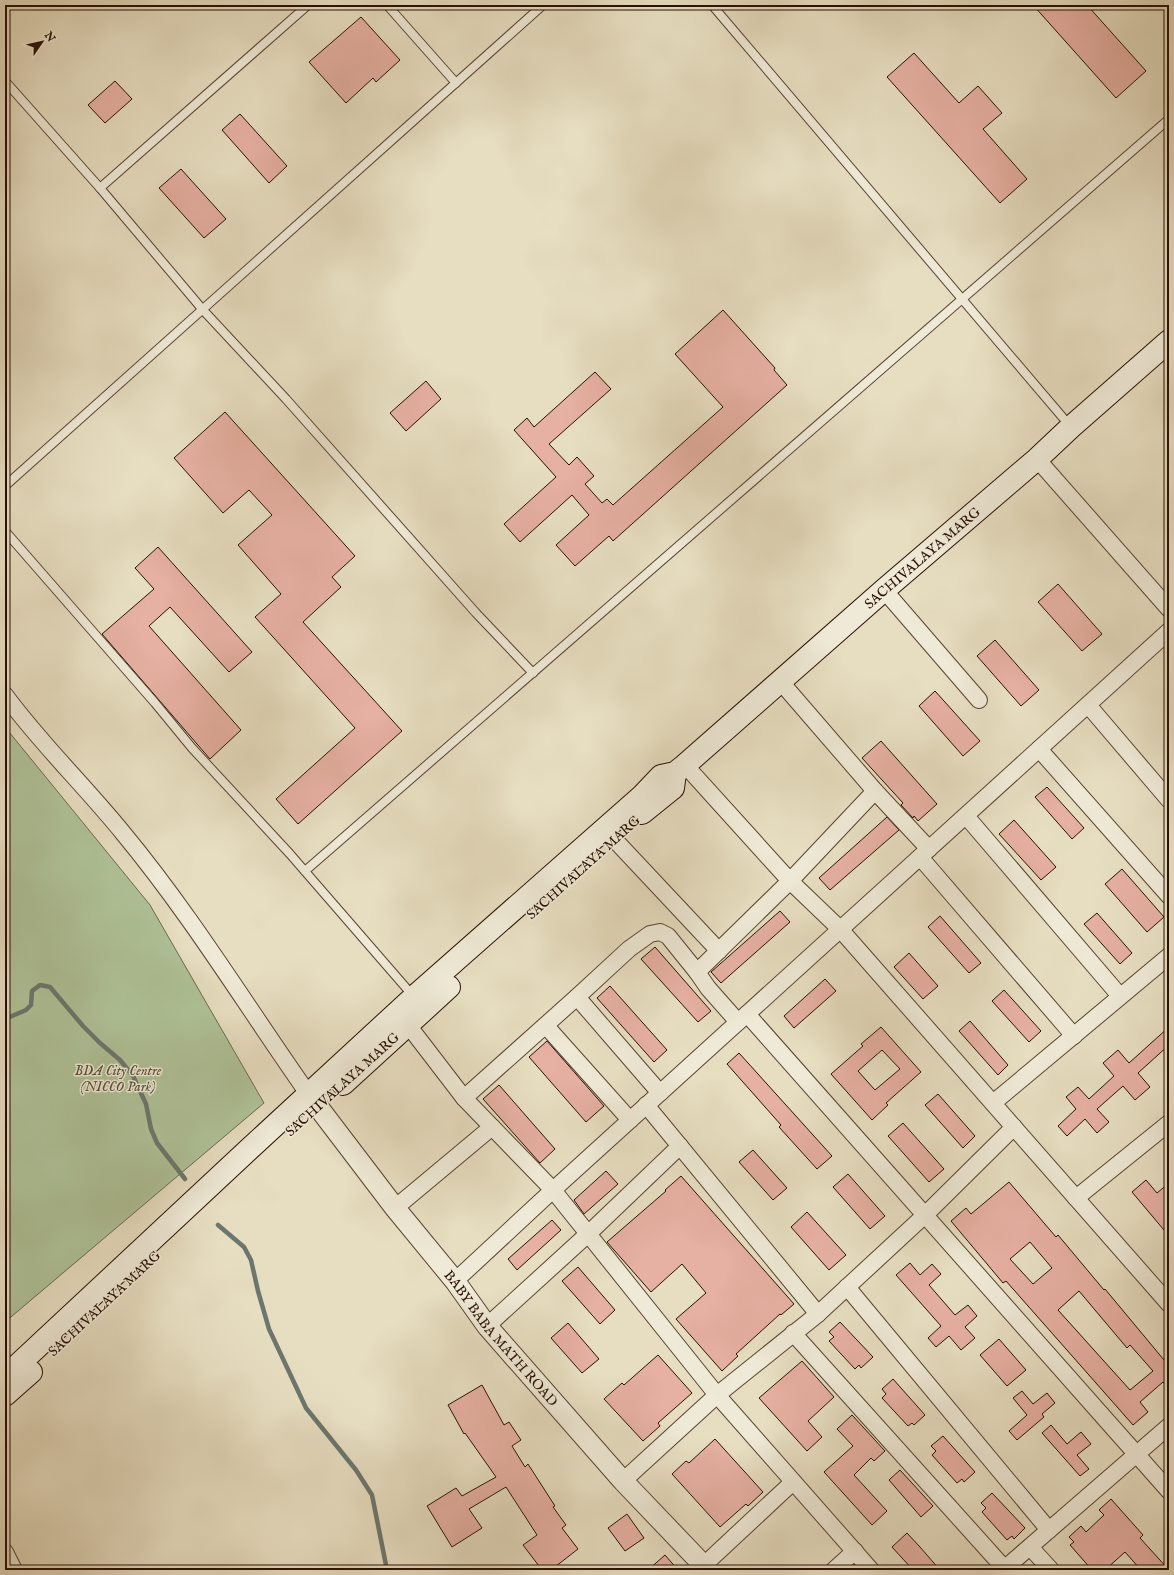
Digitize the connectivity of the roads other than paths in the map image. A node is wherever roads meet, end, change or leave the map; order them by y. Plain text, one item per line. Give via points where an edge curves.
1 (308, 5) edge
2 (387, 5) edge
3 (543, 5) edge
4 (712, 5) edge
5 (5, 81) edge
6 (456, 83) junction
7 (1169, 119) edge
8 (100, 188) junction
9 (962, 299) junction
10 (202, 310) junction
11 (1169, 341) edge
12 (1071, 427) junction
13 (1037, 459) junction
14 (5, 486) edge
15 (5, 531) edge
16 (884, 590) junction
17 (1169, 610) edge
18 (1169, 631) edge
19 (533, 673) junction
20 (780, 681) junction
21 (5, 695) edge
22 (979, 700) dead end
23 (1088, 705) junction
24 (1039, 749) junction
25 (680, 769) junction
26 (874, 791) junction
27 (1169, 800) edge
28 (966, 816) junction
29 (613, 838) junction
30 (924, 853) junction
31 (305, 872) junction
32 (790, 881) junction
33 (1169, 896) edge
34 (840, 929) junction
35 (719, 951) junction
36 (1169, 956) edge
37 (697, 972) junction
38 (1120, 996) junction
39 (414, 997) junction
40 (577, 997) junction
41 (743, 1018) junction
42 (408, 1025) junction
43 (546, 1026) junction
44 (1074, 1036) junction
45 (660, 1093) junction
46 (464, 1098) junction
47 (313, 1101) junction
48 (993, 1103) junction
49 (646, 1106) junction
50 (630, 1120) junction
51 (1169, 1123) edge
52 (492, 1127) junction
53 (1014, 1127) junction
54 (680, 1146) junction
55 (553, 1190) junction
56 (1076, 1198) junction
57 (395, 1208) junction
58 (924, 1215) junction
59 (588, 1234) junction
60 (455, 1281) junction
61 (847, 1287) junction
62 (1169, 1304) edge
63 (818, 1314) junction
64 (487, 1326) junction
65 (793, 1333) junction
66 (5, 1377) edge
67 (5, 1395) edge
68 (717, 1395) junction
69 (1169, 1426) edge
70 (1137, 1454) junction
71 (623, 1481) junction
72 (793, 1482) junction
73 (1169, 1491) edge
74 (1049, 1530) junction
75 (1030, 1547) junction
76 (854, 1551) junction
77 (5, 1552) edge
78 (706, 1567) edge
79 (1004, 1569) edge
80 (14, 1570) edge
81 (834, 1570) edge
82 (871, 1570) edge
83 (1051, 1570) edge

1 - 8 lane
2 - 6 lane
3 - 6 lane
4 - 9 lane
5 - 8 lane
6 - 10 lane
7 - 9 lane
8 - 10 lane
9 - 12 lane
9 - 19 lane
10 - 14 lane
10 - 19 lane via 286,399
11 - 12 main road, SACHIVALAYA MARG
12 - 13 main road, SACHIVALAYA MARG
13 - 16 main road, SACHIVALAYA MARG
13 - 17 street
15 - 31 lane via 192,748
16 - 20 main road, SACHIVALAYA MARG
16 - 22 street
18 - 23 street
19 - 31 lane
20 - 25 main road, SACHIVALAYA MARG
20 - 26 street
21 - 47 street via 123,833 174,899
23 - 24 street
23 - 27 street
24 - 28 street
24 - 33 street
25 - 29 main road, SACHIVALAYA MARG via 673,788
25 - 32 street
25 - 39 main road, SACHIVALAYA MARG via 661,776 642,796
26 - 30 street
26 - 32 street
28 - 30 street
28 - 38 street
29 - 35 street
29 - 42 main road, SACHIVALAYA MARG
30 - 34 street
30 - 44 street
31 - 39 lane
32 - 34 street
32 - 35 street
34 - 41 street
34 - 48 street
35 - 37 street
36 - 38 street
37 - 40 street via 668,936 660,932 650,934 629,949
37 - 41 street via 708,988
38 - 44 street
39 - 47 main road, SACHIVALAYA MARG
40 - 43 street
40 - 45 street
41 - 45 street
41 - 58 street
42 - 46 street
42 - 47 main road, SACHIVALAYA MARG
43 - 46 street
43 - 50 street
44 - 48 street
45 - 49 street
46 - 52 street
47 - 57 street, BABY BABA MATH ROAD
47 - 66 main road, SACHIVALAYA MARG
47 - 67 main road, SACHIVALAYA MARG via 248,1170
48 - 53 street
49 - 50 street
49 - 54 street
50 - 55 street
51 - 56 street
52 - 55 street
52 - 57 street
53 - 56 street
53 - 58 street
54 - 59 street
54 - 63 street
55 - 59 street
55 - 60 street
56 - 62 street
57 - 60 street, BABY BABA MATH ROAD
58 - 61 street
58 - 70 street
59 - 64 street
59 - 68 street
60 - 64 street, BABY BABA MATH ROAD
61 - 63 street
61 - 74 street
63 - 65 street
64 - 71 street, BABY BABA MATH ROAD
65 - 68 street
65 - 79 street
68 - 71 street
68 - 72 street
69 - 70 street
70 - 73 street
70 - 74 street
71 - 78 street, BABY BABA MATH ROAD
72 - 76 street
72 - 78 street
74 - 75 street
75 - 79 street
75 - 83 street
76 - 81 street
76 - 82 street
77 - 80 street

